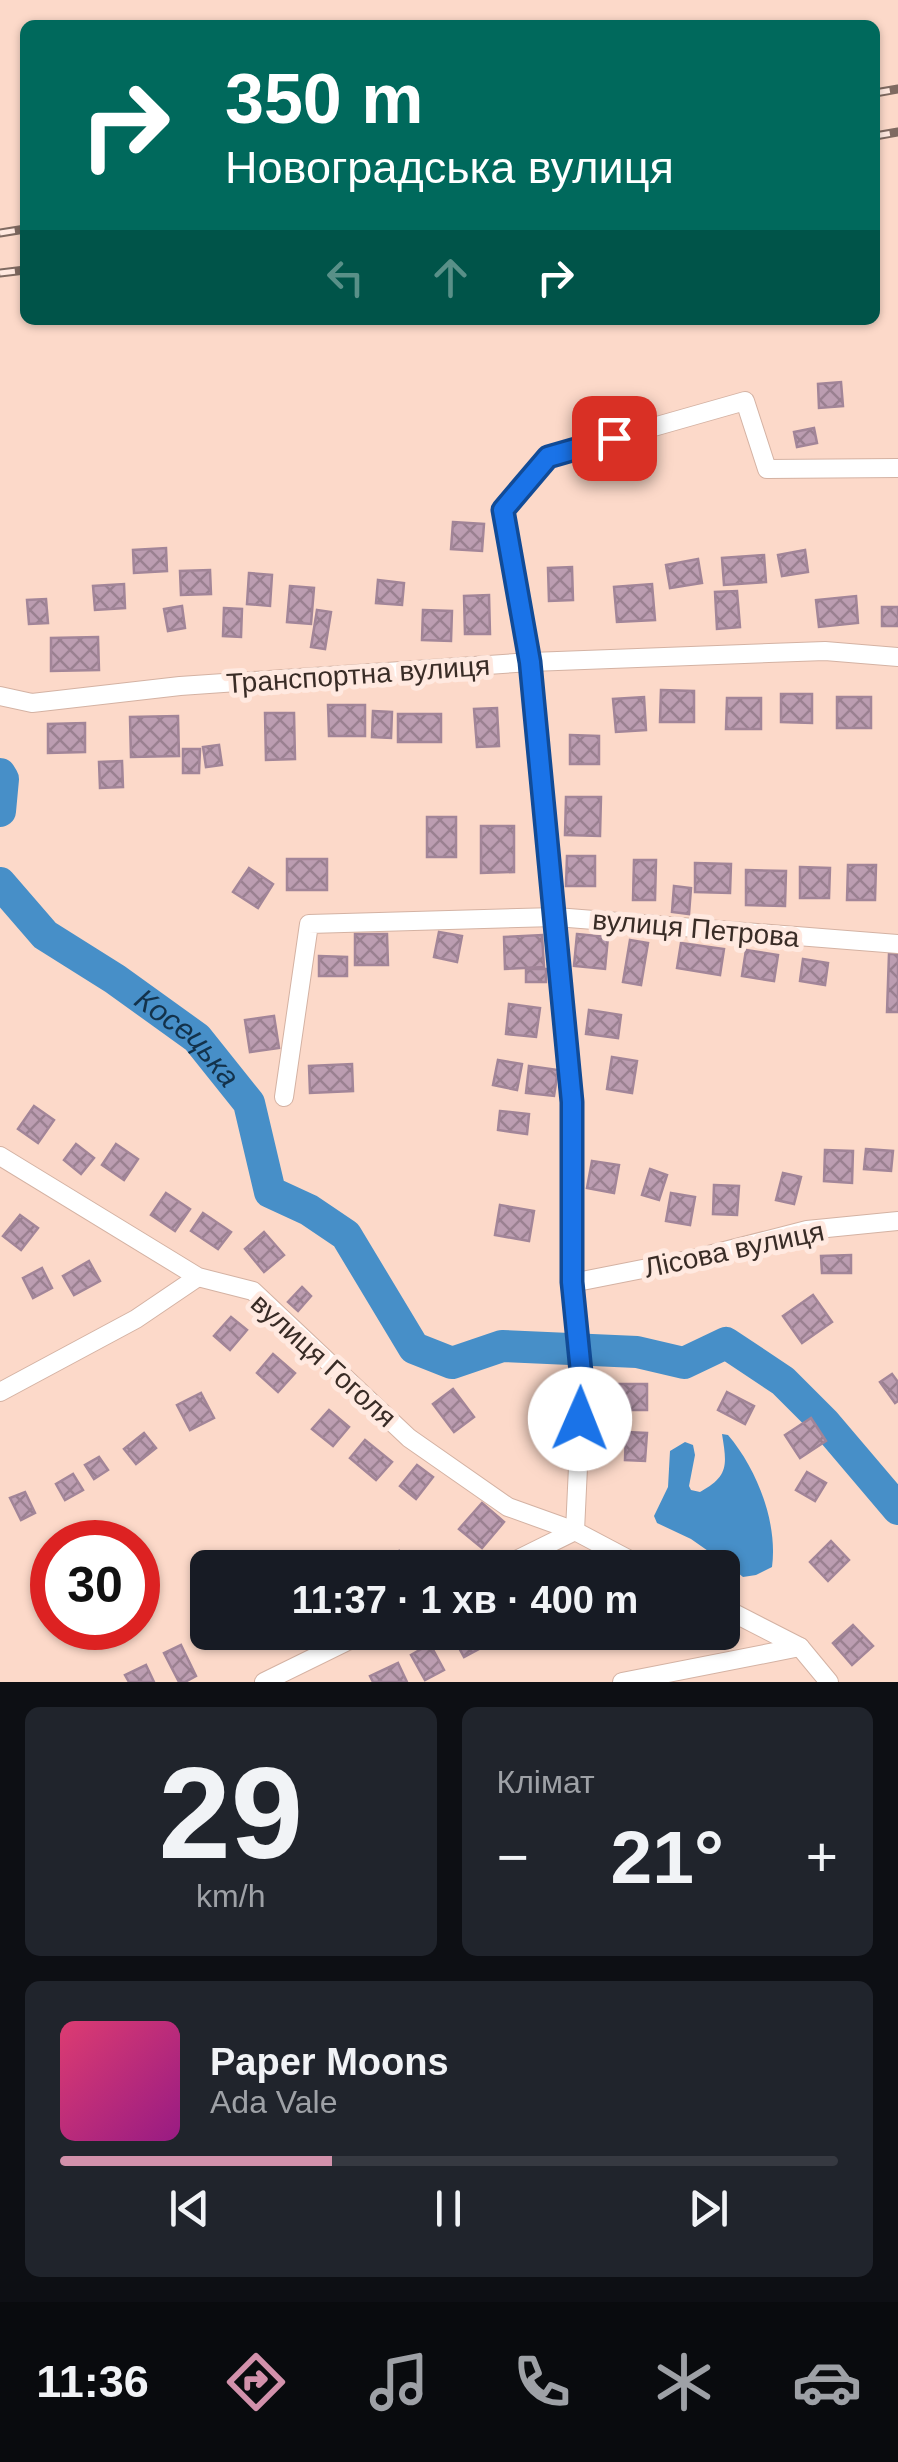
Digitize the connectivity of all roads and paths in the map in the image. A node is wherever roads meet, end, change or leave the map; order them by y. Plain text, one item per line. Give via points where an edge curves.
1 (898, 468) edge
2 (898, 657) edge
3 (530, 662) junction
4 (0, 696) edge
5 (556, 916) junction
6 (898, 944) edge
7 (284, 1097) dead end
8 (0, 1156) edge
9 (898, 1221) edge
10 (198, 1277) junction
11 (572, 1282) junction
12 (0, 1392) edge
13 (575, 1531) junction
14 (536, 1550) edge
15 (611, 1550) edge
16 (740, 1616) edge
17 (800, 1647) junction
18 (329, 1650) edge
19 (264, 1682) edge
20 (622, 1682) edge
21 (829, 1682) edge

1 - 3 street via 767,470 745,401 548,457 503,510
2 - 3 street, Транспортна вулиця via 826,651
3 - 4 street, Транспортна вулиця via 32,703
3 - 5 street
5 - 6 street, вулиця Петрова
5 - 7 street, вулиця Петрова via 310,924
5 - 11 street via 572,1102
8 - 10 street, вулиця Гоголя
9 - 11 street, Лісова вулиця via 807,1230
10 - 12 street via 136,1319
10 - 13 street, вулиця Гоголя via 252,1292 409,1438 508,1507
11 - 13 street via 582,1382
13 - 14 street
13 - 15 street, вулиця Гоголя
16 - 17 street
17 - 20 street
17 - 21 street
18 - 19 street

